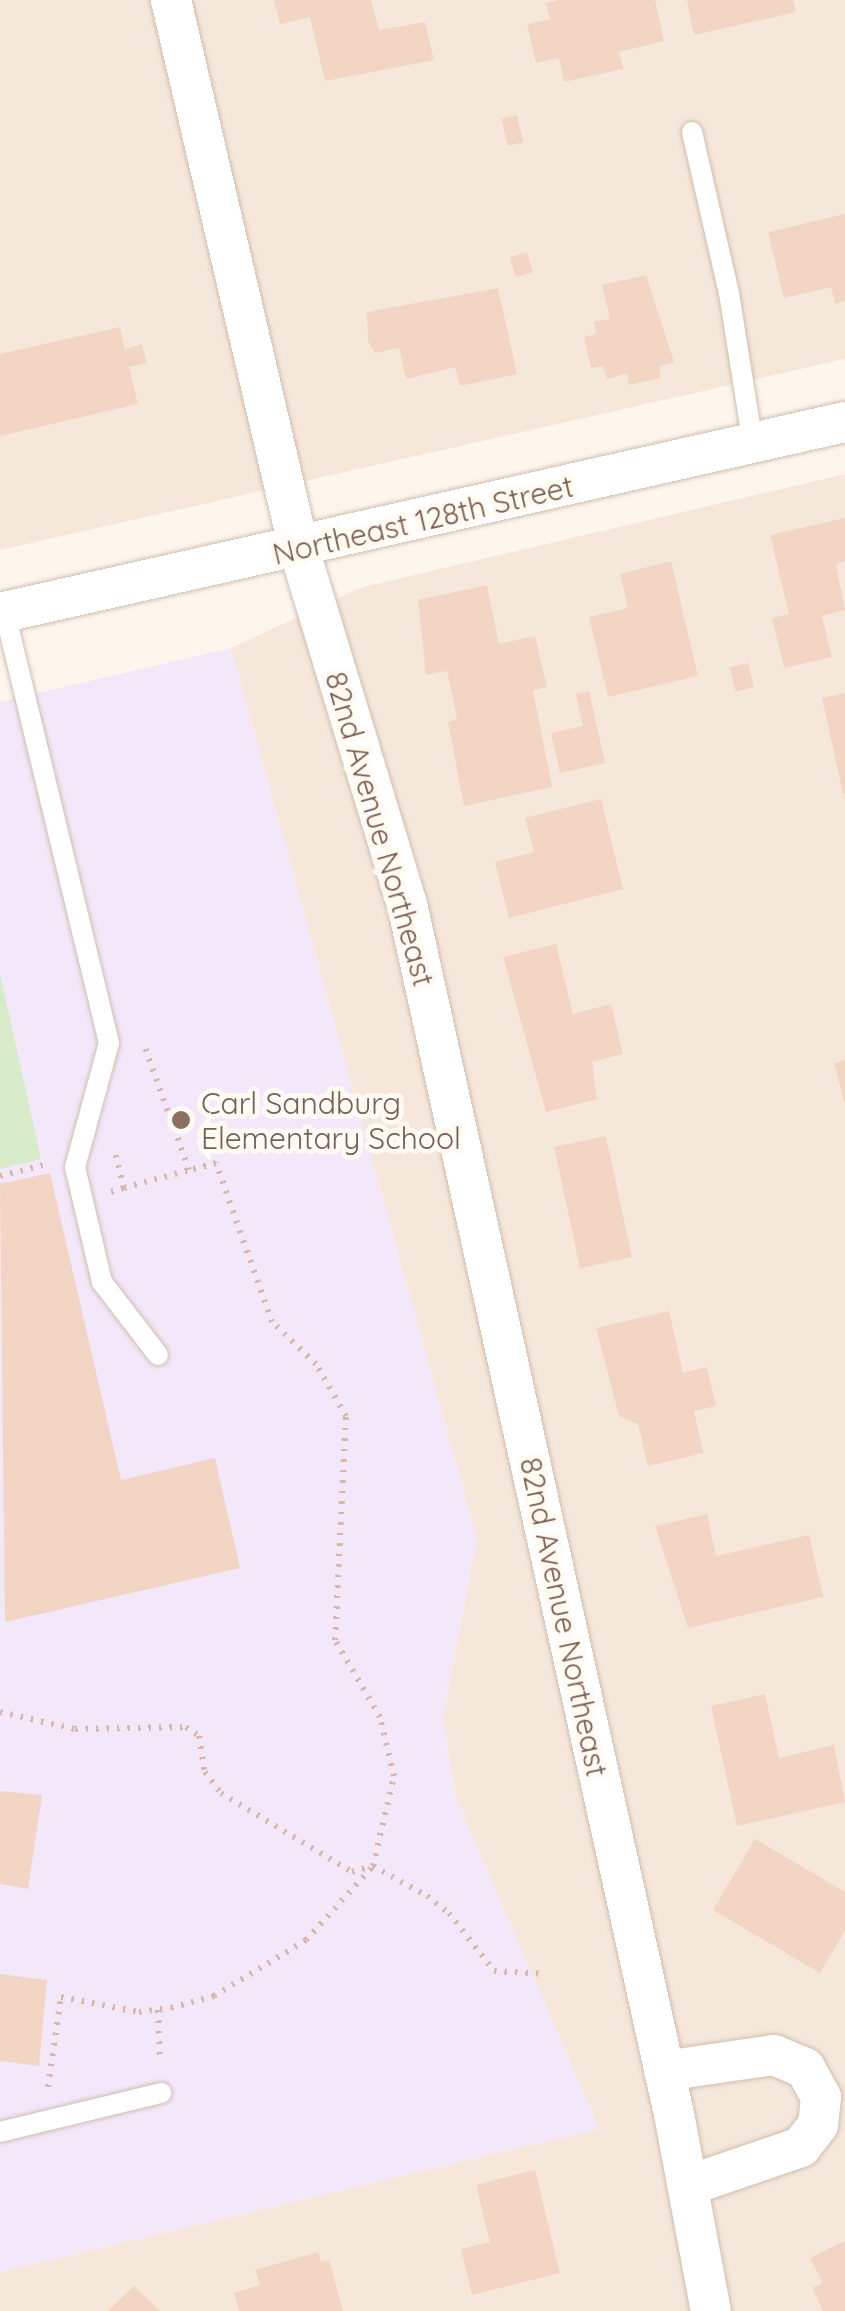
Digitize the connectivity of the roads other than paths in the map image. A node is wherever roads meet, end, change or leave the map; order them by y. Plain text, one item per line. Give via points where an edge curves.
1 (171, 0) edge
2 (692, 132) dead end
3 (845, 422) edge
4 (753, 444) junction
5 (299, 549) junction
6 (2, 613) edge
7 (158, 1356) dead end
8 (664, 2071) junction
9 (161, 2093) road end
10 (0, 2132) edge
11 (687, 2186) junction
12 (711, 2311) edge

1 - 5 street, 82nd Avenue Northeast
2 - 4 lane via 729,293
3 - 4 street, Northeast 128th Street
4 - 5 street, Northeast 128th Street
5 - 6 street, Northeast 128th Street
5 - 8 street, 82nd Avenue Northeast via 407,904
6 - 7 lane via 109,1043 78,1152 82,1198 102,1282
8 - 11 street, 82nd Avenue Northeast
8 - 11 street via 774,2056 804,2068 821,2097 818,2125 800,2147
9 - 10 lane
11 - 12 street, 82nd Avenue Northeast

